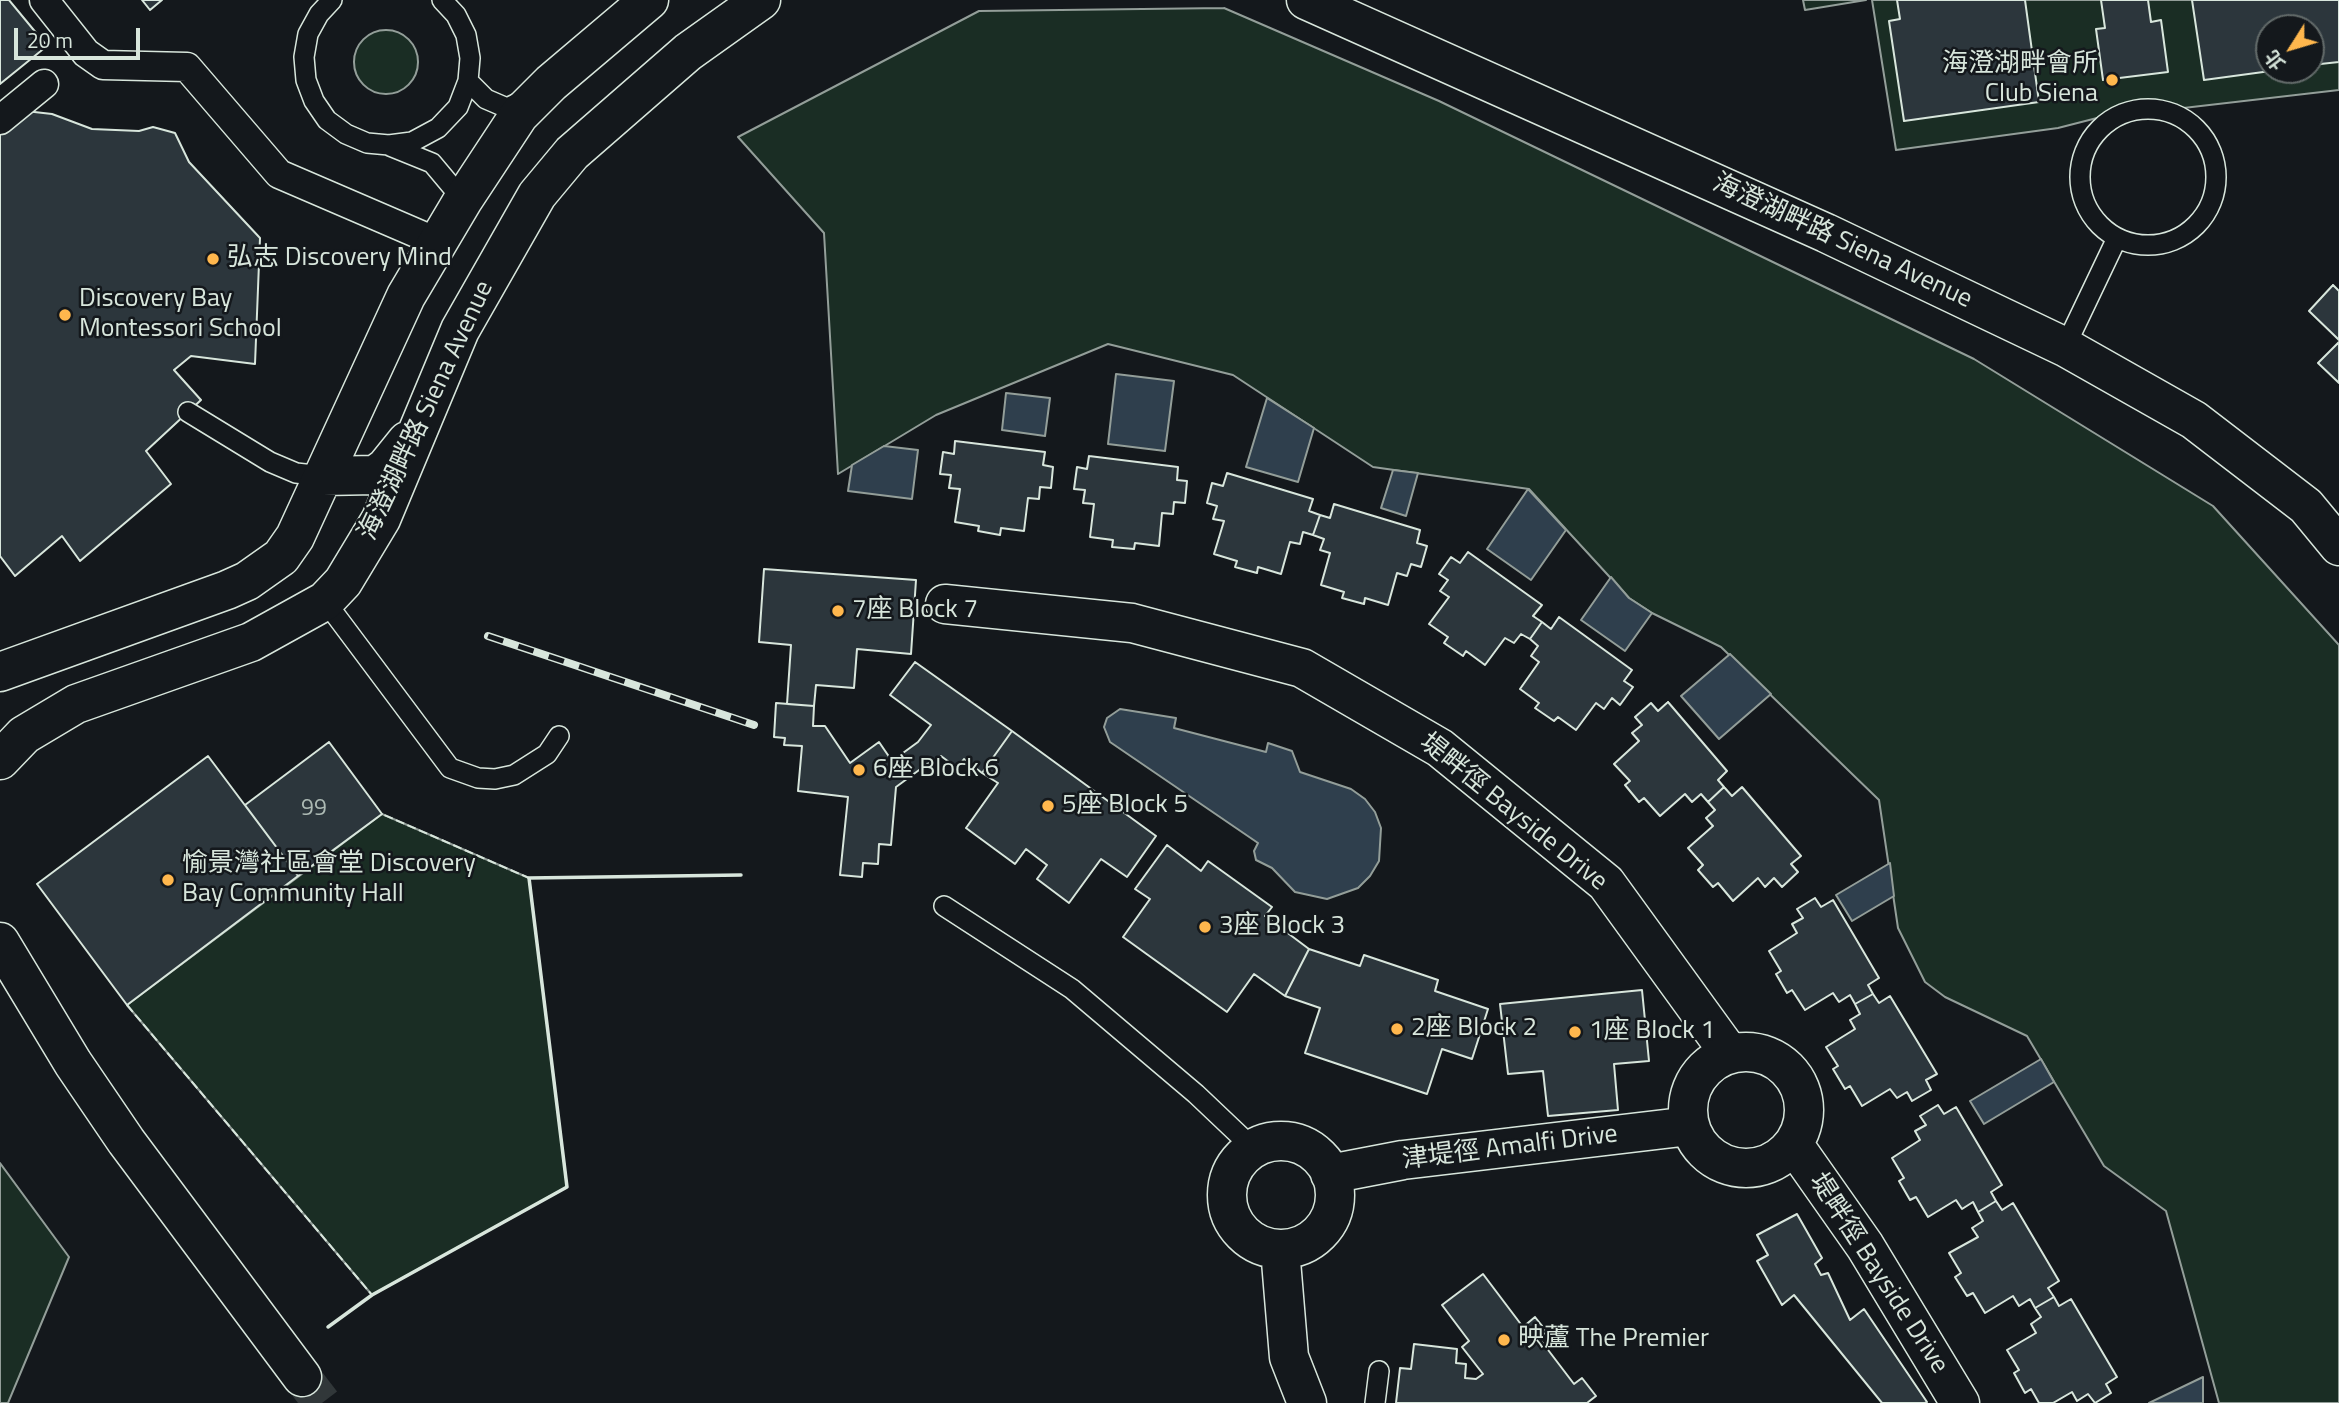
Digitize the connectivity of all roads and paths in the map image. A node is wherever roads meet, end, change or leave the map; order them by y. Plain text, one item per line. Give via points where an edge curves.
1 (44, 0) edge
2 (332, 0) edge
3 (442, 0) edge
4 (649, 0) edge
5 (761, 0) edge
6 (1306, 0) edge
7 (468, 81) junction
8 (551, 83) junction
9 (44, 84) dead end
10 (0, 120) edge
11 (389, 145) junction
12 (572, 153) junction
13 (463, 200) junction
14 (2117, 238) junction
15 (437, 243) junction
16 (2064, 347) junction
17 (188, 412) dead end
18 (426, 413) junction
19 (323, 475) junction
20 (2339, 546) edge
21 (227, 590) junction
22 (326, 601) junction
23 (945, 604) dead end
24 (0, 671) edge
25 (559, 736) dead end
26 (0, 760) edge
27 (944, 906) dead end
28 (0, 942) edge
29 (1730, 1054) junction
30 (1690, 1126) junction
31 (1794, 1145) junction
32 (1254, 1149) junction
33 (1330, 1174) junction
34 (1280, 1249) junction
35 (1379, 1371) dead end
36 (302, 1377) tunnel mouth
37 (1307, 1403) edge
38 (1375, 1403) edge
39 (1960, 1403) edge

1 - 15 street via 86,53 103,65 187,67 279,174
2 - 11 lane via 308,34 306,80 314,101 327,120 346,134 367,143
3 - 7 lane via 466,35 471,58
4 - 8 street
5 - 12 street, 海澄湖畔路 Siena Avenue via 688,52
6 - 16 street, 海澄湖畔路 Siena Avenue via 1826,233
7 - 8 lane via 486,99 507,108
7 - 11 lane via 457,107 438,128 412,142
8 - 13 street via 519,115
9 - 10 street
11 - 13 lane via 432,163
12 - 13 street via 508,205 476,209
12 - 18 street, 海澄湖畔路 Siena Avenue via 518,226 460,330
13 - 15 street
14 - 14 lane via 2086,206 2080,185 2081,162 2089,142 2103,124 2122,113 2144,108 2181,117 2199,132 2212,152 2216,188 2209,209 2196,226 2169,242 2137,245
14 - 16 lane
15 - 19 street via 406,296
16 - 20 street, 海澄湖畔路 Siena Avenue via 2194,420 2305,506
17 - 19 lane via 270,462 296,473
18 - 19 street via 375,475
18 - 22 street, 海澄湖畔路 Siena Avenue via 382,519
19 - 21 street via 281,557
21 - 22 street via 258,580 296,580
21 - 24 street
22 - 25 lane via 450,768 478,778 514,775 547,754
22 - 26 street, 海澄湖畔路 Siena Avenue via 251,642 76,704 24,735
23 - 29 street, 堤畔徑 Bayside Drive via 1132,623 1302,668 1440,748 1606,883
27 - 32 lane via 1072,989
28 - 36 street via 126,1141
29 - 30 street via 1713,1061 1691,1090
29 - 31 street, 堤畔徑 Bayside Drive via 1767,1056 1795,1079 1804,1116
30 - 31 street, 堤畔徑 Bayside Drive via 1713,1158 1731,1167 1770,1163
30 - 33 street, 津堤徑 Amalfi Drive via 1403,1160
31 - 39 street, 堤畔徑 Bayside Drive via 1865,1246
32 - 33 street via 1271,1142 1297,1144 1320,1159
32 - 34 street via 1231,1175 1228,1209 1248,1238 1263,1247
33 - 34 street via 1335,1191 1326,1226 1297,1247
34 - 37 street via 1289,1357
35 - 38 lane

